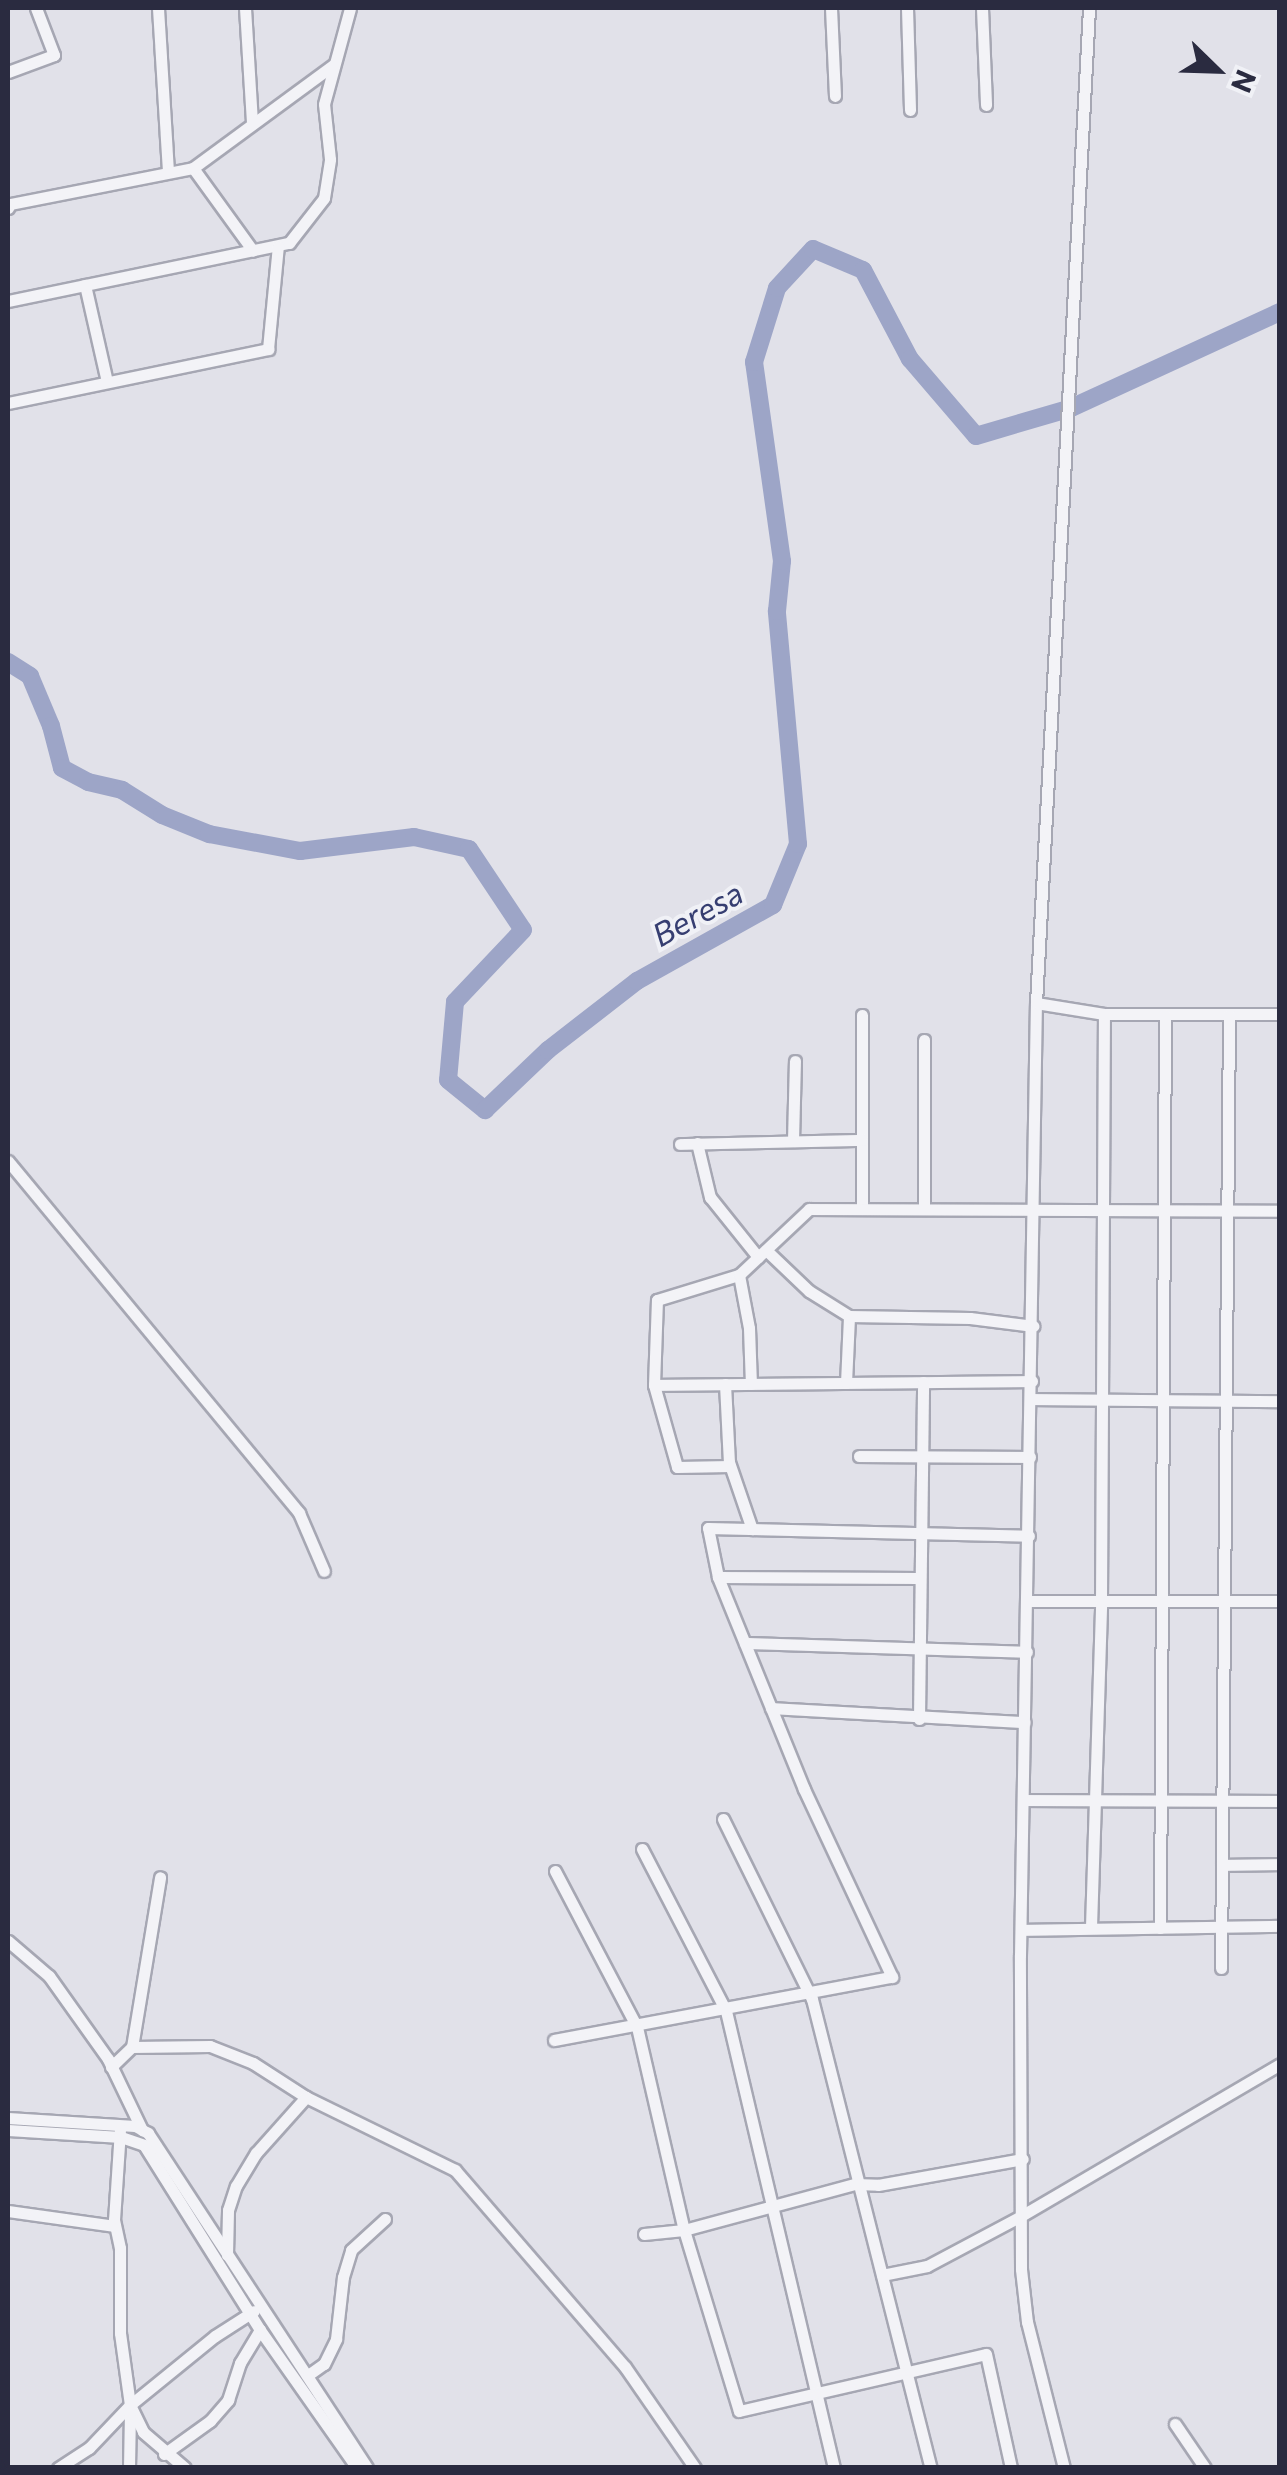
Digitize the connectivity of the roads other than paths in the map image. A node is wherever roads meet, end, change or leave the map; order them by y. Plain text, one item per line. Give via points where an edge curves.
1 (36, 8) edge
2 (158, 8) edge
3 (245, 8) edge
4 (350, 8) edge
5 (831, 8) edge
6 (908, 8) edge
7 (982, 8) edge
8 (1089, 8) edge
9 (333, 65) junction
10 (8, 72) edge
11 (835, 96) dead end
12 (986, 105) dead end
13 (910, 110) dead end
14 (252, 124) junction
15 (193, 168) junction
16 (168, 172) junction
17 (8, 208) edge
18 (278, 246) junction
19 (253, 250) junction
20 (85, 285) junction
21 (8, 301) edge
22 (107, 382) junction
23 (8, 403) edge
24 (1036, 1002) junction
25 (1104, 1014) junction
26 (1280, 1014) edge
27 (862, 1015) dead end
28 (1165, 1015) junction
29 (1229, 1015) junction
30 (924, 1040) dead end
31 (795, 1061) dead end
32 (862, 1140) junction
33 (793, 1141) junction
34 (680, 1144) dead end
35 (696, 1144) junction
36 (8, 1161) edge
37 (862, 1209) junction
38 (924, 1209) junction
39 (1034, 1210) junction
40 (1103, 1210) junction
41 (1162, 1210) junction
42 (1228, 1211) junction
43 (1280, 1211) edge
44 (762, 1254) junction
45 (739, 1275) junction
46 (848, 1316) junction
47 (1032, 1326) junction
48 (924, 1382) junction
49 (1032, 1382) junction
50 (846, 1383) junction
51 (725, 1384) junction
52 (751, 1384) junction
53 (654, 1385) junction
54 (1032, 1399) junction
55 (1100, 1400) junction
56 (1162, 1400) junction
57 (1226, 1401) junction
58 (1280, 1402) edge
59 (858, 1456) dead end
60 (922, 1456) junction
61 (1030, 1457) junction
62 (730, 1466) junction
63 (752, 1529) junction
64 (920, 1534) junction
65 (1029, 1536) junction
66 (324, 1571) dead end
67 (718, 1577) junction
68 (920, 1578) junction
69 (1028, 1601) junction
70 (1101, 1601) junction
71 (1162, 1601) junction
72 (1225, 1601) junction
73 (1280, 1601) edge
74 (745, 1643) junction
75 (919, 1652) junction
76 (1027, 1652) junction
77 (772, 1708) junction
78 (919, 1719) junction
79 (1025, 1722) junction
80 (1023, 1800) junction
81 (1093, 1800) junction
82 (1222, 1800) junction
83 (1160, 1801) junction
84 (1280, 1801) edge
85 (723, 1819) dead end
86 (642, 1849) dead end
87 (1280, 1864) edge
88 (1222, 1865) junction
89 (555, 1871) dead end
90 (160, 1877) dead end
91 (1280, 1926) edge
92 (1221, 1927) junction
93 (1091, 1928) junction
94 (1160, 1928) junction
95 (1020, 1930) junction
96 (8, 1941) edge
97 (1221, 1968) dead end
98 (810, 1995) junction
99 (726, 2011) junction
100 (637, 2028) junction
101 (554, 2040) dead end
102 (132, 2046) junction
103 (1280, 2064) edge
104 (111, 2066) junction
105 (306, 2097) junction
106 (8, 2118) edge
107 (8, 2130) edge
108 (142, 2130) junction
109 (120, 2131) junction
110 (1023, 2159) junction
111 (860, 2184) junction
112 (773, 2206) junction
113 (8, 2211) edge
114 (1021, 2216) junction
115 (385, 2219) dead end
116 (116, 2226) junction
117 (684, 2230) junction
118 (644, 2234) dead end
119 (227, 2255) junction
120 (882, 2274) junction
121 (256, 2310) junction
122 (260, 2330) junction
123 (906, 2370) junction
124 (308, 2375) junction
125 (816, 2396) junction
126 (130, 2405) junction
127 (1175, 2424) dead end
128 (164, 2454) junction
129 (58, 2468) edge
130 (129, 2468) edge
131 (185, 2468) edge
132 (356, 2468) edge
133 (367, 2468) edge
134 (696, 2468) edge
135 (834, 2468) edge
136 (931, 2468) edge
137 (1011, 2468) edge
138 (1064, 2468) edge
139 (1204, 2468) edge

1 - 10 street via 54,55
2 - 16 street
3 - 14 street
4 - 9 street
5 - 11 street
6 - 13 street
7 - 12 street
8 - 24 street
9 - 14 street
9 - 18 street via 324,104 330,159 324,198 289,243
14 - 15 street
15 - 16 street
15 - 19 street
16 - 17 street
18 - 19 street
18 - 22 street via 268,348
19 - 20 street
20 - 21 street
20 - 22 street
22 - 23 street
24 - 25 street
24 - 39 street
25 - 28 street
25 - 40 street
26 - 29 street
27 - 32 street
28 - 29 street
28 - 41 street
29 - 42 street
30 - 38 street
31 - 33 street
32 - 33 street
32 - 37 street
33 - 35 street
34 - 35 street
35 - 44 street via 710,1197
36 - 66 street via 299,1513
37 - 38 street
37 - 44 street via 810,1209
38 - 39 street
39 - 40 street
39 - 47 street
40 - 41 street
40 - 55 street
41 - 42 street
41 - 56 street
42 - 43 street
42 - 57 street
44 - 45 street
44 - 46 street
45 - 52 street
45 - 53 street via 657,1300
46 - 47 street
46 - 50 street
47 - 49 street
48 - 49 street
48 - 50 street
48 - 60 street
49 - 54 street
50 - 52 street
51 - 52 street
51 - 53 street
51 - 62 street
53 - 62 street via 677,1467
54 - 55 street
54 - 61 street
55 - 56 street
55 - 70 street
56 - 57 street
56 - 71 street
57 - 58 street
57 - 72 street
59 - 60 street
60 - 61 street
60 - 64 street
61 - 65 street
62 - 63 street
63 - 64 street
63 - 67 street via 708,1528
64 - 65 street
64 - 68 street
65 - 69 street
67 - 68 street
67 - 74 street
68 - 75 street
69 - 70 street
69 - 76 street
70 - 71 street
70 - 81 street
71 - 72 street
71 - 83 street
72 - 73 street
72 - 82 street
74 - 75 street
74 - 77 street
75 - 76 street
75 - 78 street
76 - 79 street
77 - 78 street
77 - 98 street via 892,1977
78 - 79 street
79 - 80 street
80 - 81 street
80 - 95 street
81 - 83 street
81 - 93 street
82 - 83 street
82 - 84 street
82 - 88 street
83 - 94 street
85 - 98 street
86 - 99 street
87 - 88 street
88 - 92 street
89 - 100 street
90 - 102 street
91 - 92 street
92 - 94 street
92 - 97 street
93 - 94 street
93 - 95 street
95 - 110 street
96 - 104 street via 49,1976
98 - 99 street
98 - 111 street
99 - 100 street
99 - 112 street
100 - 101 street
100 - 117 street
102 - 104 street
102 - 105 street via 210,2046 253,2062
103 - 114 street
104 - 108 street
105 - 119 street via 236,2186
105 - 134 street via 455,2170 625,2367
106 - 109 street
107 - 109 street
108 - 109 street
108 - 119 street
109 - 116 street
109 - 121 street via 144,2145
110 - 111 street
110 - 114 street
111 - 112 street
111 - 120 street
112 - 117 street
112 - 125 street
113 - 116 street
114 - 120 street via 927,2266
114 - 138 street via 1027,2322
115 - 124 street via 351,2250 336,2339 324,2364
116 - 126 street
117 - 118 street
117 - 125 street via 740,2411
119 - 121 street
120 - 123 street
121 - 122 street
121 - 124 street
121 - 126 street
122 - 128 street via 228,2400
122 - 132 street
123 - 125 street
123 - 136 street
123 - 137 street via 986,2354
124 - 133 street
125 - 135 street
126 - 128 street
126 - 129 street via 89,2448
126 - 130 street
127 - 139 street
128 - 131 street

